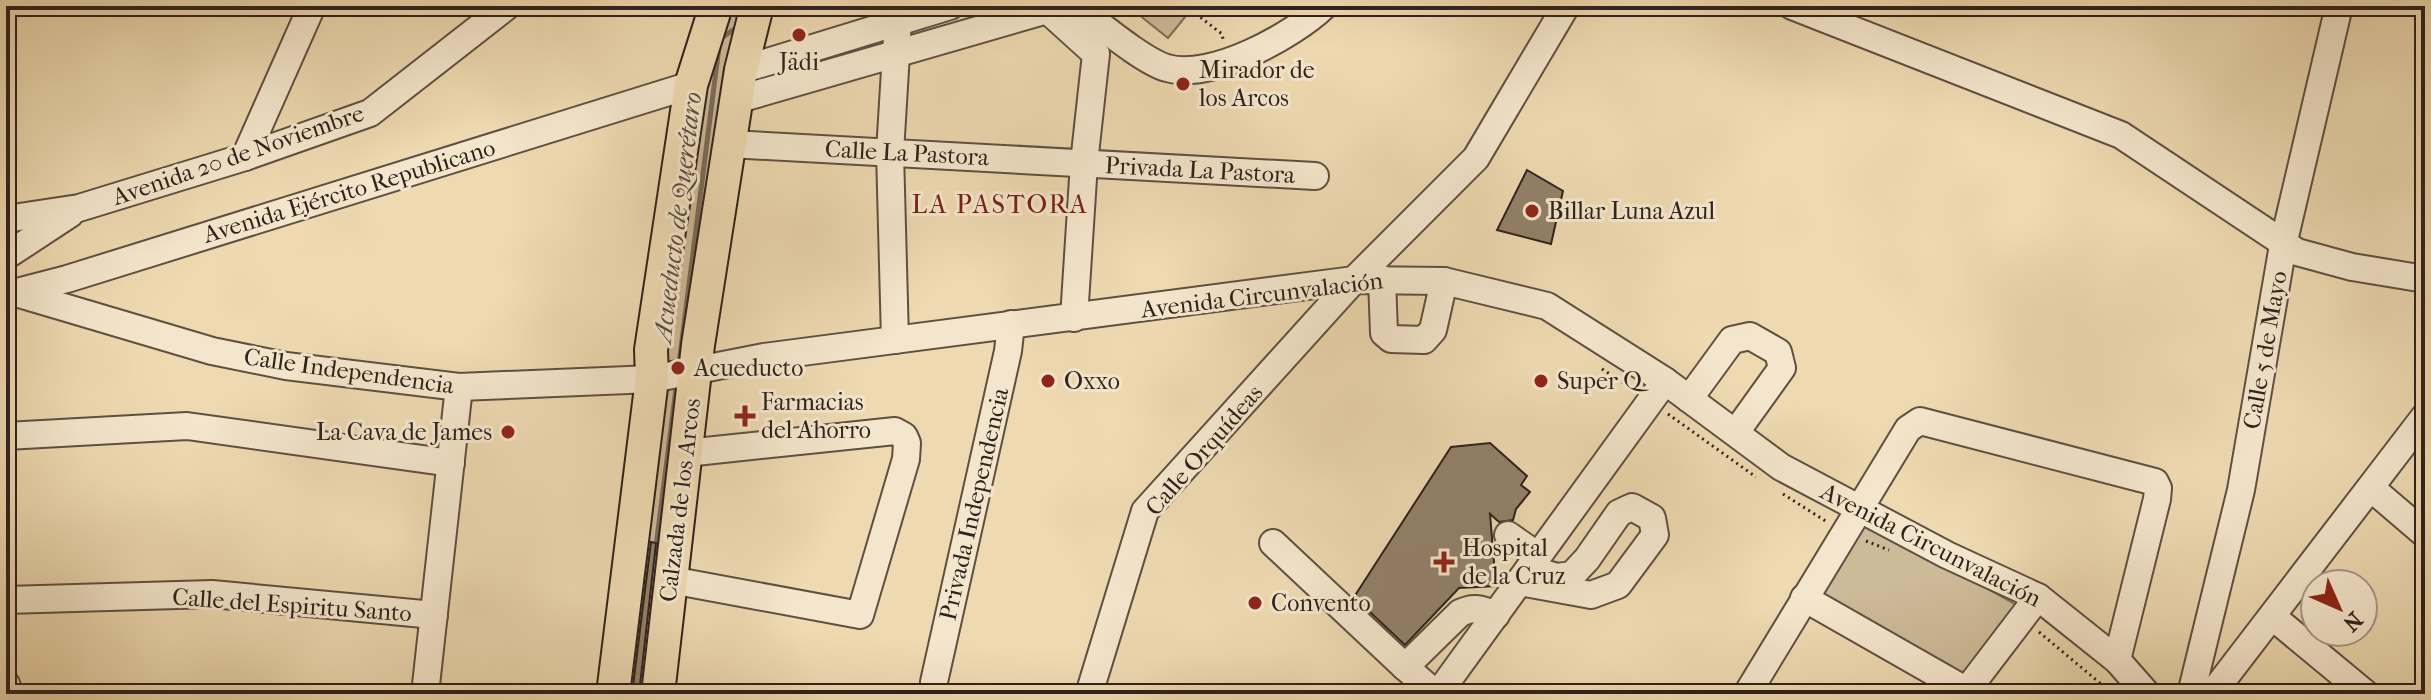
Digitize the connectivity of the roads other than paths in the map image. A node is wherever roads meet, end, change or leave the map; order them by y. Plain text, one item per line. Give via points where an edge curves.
1 (312, 6) edge
2 (507, 6) edge
3 (716, 6) edge
4 (757, 6) edge
5 (950, 6) edge
6 (1075, 6) edge
7 (1566, 6) edge
8 (1792, 6) edge
9 (2339, 6) edge
10 (1321, 7) edge
11 (1045, 8) edge
12 (898, 21) junction
13 (896, 53) junction
14 (691, 85) junction
15 (738, 85) junction
16 (730, 144) junction
17 (890, 152) junction
18 (245, 157) junction
19 (1084, 163) junction
20 (1315, 176) dead end
21 (79, 208) junction
22 (6, 219) edge
23 (2283, 245) junction
24 (6, 256) edge
25 (1382, 279) junction
26 (2425, 279) edge
27 (1354, 280) junction
28 (1444, 281) junction
29 (8, 293) edge
30 (1074, 318) junction
31 (1011, 324) junction
32 (895, 340) junction
33 (696, 363) junction
34 (652, 379) junction
35 (459, 387) junction
36 (1658, 391) junction
37 (1689, 399) junction
38 (2425, 416) edge
39 (1736, 432) junction
40 (6, 436) edge
41 (686, 453) junction
42 (451, 463) junction
43 (2371, 488) junction
44 (1852, 520) junction
45 (2425, 534) edge
46 (1508, 535) dead end
47 (1273, 543) dead end
48 (1529, 569) junction
49 (671, 580) junction
50 (1804, 598) junction
51 (6, 600) edge
52 (2029, 609) junction
53 (434, 615) junction
54 (1496, 615) junction
55 (2273, 617) junction
56 (2117, 660) junction
57 (1405, 667) junction
58 (934, 682) dead end
59 (6, 684) edge
60 (1965, 693) edge
61 (10, 694) edge
62 (425, 694) edge
63 (613, 694) edge
64 (658, 694) edge
65 (1089, 694) edge
66 (1437, 694) edge
67 (1747, 694) edge
68 (2131, 694) edge
69 (2147, 694) edge
70 (2191, 694) edge
71 (2212, 694) edge
72 (2366, 694) edge

1 - 18 street
2 - 18 street, Avenida 20 de Noviembre via 370,113
3 - 14 main road, Calzada de los Arcos
4 - 15 main road, Calzada de los Arcos
5 - 12 street
6 - 10 street via 1155,63 1174,70 1245,56 1288,35
7 - 27 street via 1476,158
8 - 23 street via 2121,135
9 - 23 street, Calle 5 de Mayo
11 - 13 street
11 - 19 street via 1096,54
12 - 13 street
12 - 15 street
13 - 15 street
13 - 17 street
14 - 29 street, Avenida Ejército Republicano
14 - 34 main road, Calzada de los Arcos via 651,350
15 - 16 main road, Calzada de los Arcos
16 - 17 street, Calle La Pastora
16 - 33 main road, Calzada de los Arcos
17 - 19 street, Calle La Pastora
17 - 32 street
18 - 21 street, Avenida 20 de Noviembre
19 - 20 street, Privada La Pastora
19 - 30 street
21 - 22 street, Avenida 20 de Noviembre
21 - 24 street, Avenida 20 de Noviembre
23 - 26 street via 2352,267
23 - 70 street, Calle 5 de Mayo via 2241,490
25 - 27 street, Avenida Circunvalación
25 - 28 street, Avenida Circunvalación
25 - 28 street via 1384,333 1391,339 1413,340 1424,340 1433,330
27 - 30 street, Avenida Circunvalación
27 - 65 street, Calle Orquídeas via 1145,511
28 - 36 street, Avenida Circunvalación via 1547,306
29 - 35 street, Calle Independencia via 212,351 286,366
30 - 31 street, Avenida Circunvalación
31 - 32 street, Avenida Circunvalación
31 - 58 street, Privada Independencia
32 - 33 street, Avenida Circunvalación
33 - 34 main road
33 - 41 main road, Calzada de los Arcos
34 - 35 street, Calle Independencia
34 - 63 main road, Calzada de los Arcos
35 - 42 street
36 - 37 street, Avenida Circunvalación
36 - 48 street
37 - 39 street, Avenida Circunvalación
37 - 39 street via 1732,340 1750,336 1778,352 1782,368
38 - 43 street
39 - 44 street, Avenida Circunvalación via 1773,479
40 - 42 street via 187,426
41 - 49 main road, Calzada de los Arcos
41 - 49 street via 895,431 907,443 860,615
42 - 53 street
43 - 45 street
43 - 55 street
44 - 50 street
44 - 52 street, Avenida Circunvalación via 1947,555
44 - 56 street via 1908,429 1920,421 2155,482 2157,499
46 - 48 street
47 - 57 street
48 - 48 street via 1557,577 1572,575 1619,513 1632,507 1652,518 1655,535 1618,585 1591,595
48 - 54 street
49 - 64 main road, Calzada de los Arcos
50 - 60 street
50 - 67 street
51 - 53 street, Calle del Espiritu Santo via 212,594
52 - 56 street, Avenida Circunvalación
52 - 60 street
52 - 68 street, Avenida Circunvalación
53 - 62 street
54 - 57 street via 1478,608 1460,613
54 - 66 street
55 - 71 street
55 - 72 street
56 - 69 street, Avenida Circunvalación
57 - 66 street
59 - 61 street

